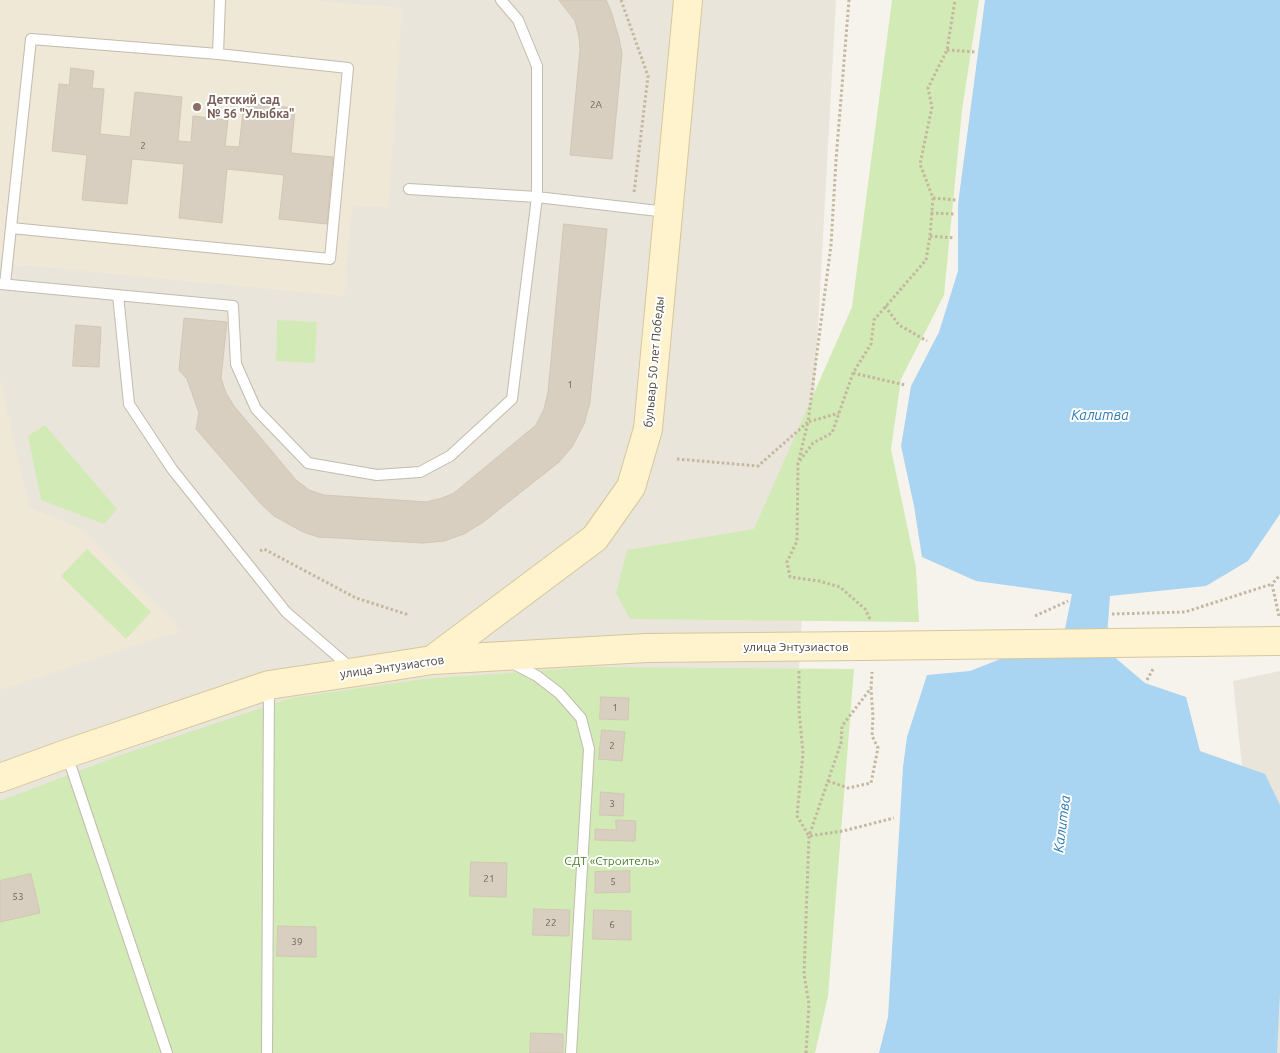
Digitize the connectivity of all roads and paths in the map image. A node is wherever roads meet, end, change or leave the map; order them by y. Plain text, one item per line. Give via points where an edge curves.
1 (220, 0) edge
2 (501, 0) edge
3 (621, 0) edge
4 (688, 0) edge
5 (849, 0) edge
6 (955, 0) edge
7 (947, 50) junction
8 (976, 52) dead end
9 (218, 54) junction
10 (408, 189) dead end
11 (537, 197) junction
12 (932, 198) junction
13 (956, 200) dead end
14 (632, 208) junction
15 (668, 212) junction
16 (932, 213) junction
17 (955, 214) dead end
18 (11, 228) junction
19 (930, 236) junction
20 (955, 238) dead end
21 (3, 284) edge
22 (118, 295) junction
23 (885, 306) junction
24 (927, 341) dead end
25 (853, 372) junction
26 (905, 385) dead end
27 (839, 413) junction
28 (808, 422) junction
29 (677, 459) dead end
30 (798, 463) junction
31 (244, 559) junction
32 (1280, 575) edge
33 (1272, 584) junction
34 (1112, 614) dead end
35 (408, 615) dead end
36 (1280, 618) edge
37 (872, 621) dead end
38 (1280, 641) edge
39 (500, 657) junction
40 (432, 660) junction
41 (799, 663) dead end
42 (872, 671) dead end
43 (356, 672) junction
44 (268, 685) junction
45 (871, 688) junction
46 (66, 754) junction
47 (0, 778) edge
48 (828, 781) junction
49 (894, 818) dead end
50 (809, 836) junction
51 (167, 1053) edge
52 (267, 1053) edge
53 (571, 1053) edge
54 (806, 1053) edge

1 - 9 lane
2 - 11 lane via 518,20 537,66
3 - 14 path via 648,76
4 - 15 main road, бульвар 50 лет Победы
5 - 28 path via 831,245
6 - 7 path
7 - 8 path
7 - 12 path via 928,88 932,107 920,164
9 - 18 lane via 32,39
9 - 18 lane via 348,68 330,260
10 - 11 lane
11 - 14 lane
11 - 22 lane via 512,399 450,456 420,472 377,475 308,463 256,409 236,364 233,306
12 - 13 path
12 - 16 path
14 - 15 lane
15 - 40 main road, бульвар 50 лет Победы via 648,429 631,487 595,538
16 - 17 path
16 - 19 path
18 - 21 lane
19 - 20 path
19 - 23 path via 926,260
21 - 22 lane
22 - 31 lane via 129,404 172,469
23 - 24 path via 899,325
23 - 25 path via 874,320 871,344
25 - 26 path
25 - 27 path
27 - 28 path
27 - 30 path via 832,433 813,443
28 - 29 path via 758,466
28 - 30 path
30 - 37 path via 797,540 787,562 790,577 840,587 865,608
31 - 35 path via 264,549 356,598
31 - 43 lane via 286,612
32 - 33 path
33 - 34 path via 1185,612
33 - 36 path
38 - 39 main road, улица Энтузиастов, bridge via 646,648
39 - 40 main road, улица Энтузиастов
39 - 53 lane via 537,676 559,693 581,718 589,749
40 - 43 main road, улица Энтузиастов
41 - 50 path via 799,710 804,753 797,816
42 - 45 path
43 - 44 main road, улица Энтузиастов
44 - 46 main road, улица Энтузиастов
44 - 52 lane
45 - 48 path via 842,726 841,743
45 - 48 path via 872,736 878,748 871,783 848,788
46 - 47 main road, улица Энтузиастов
46 - 51 lane
48 - 50 path
49 - 50 path
50 - 54 path via 804,974 810,1004

